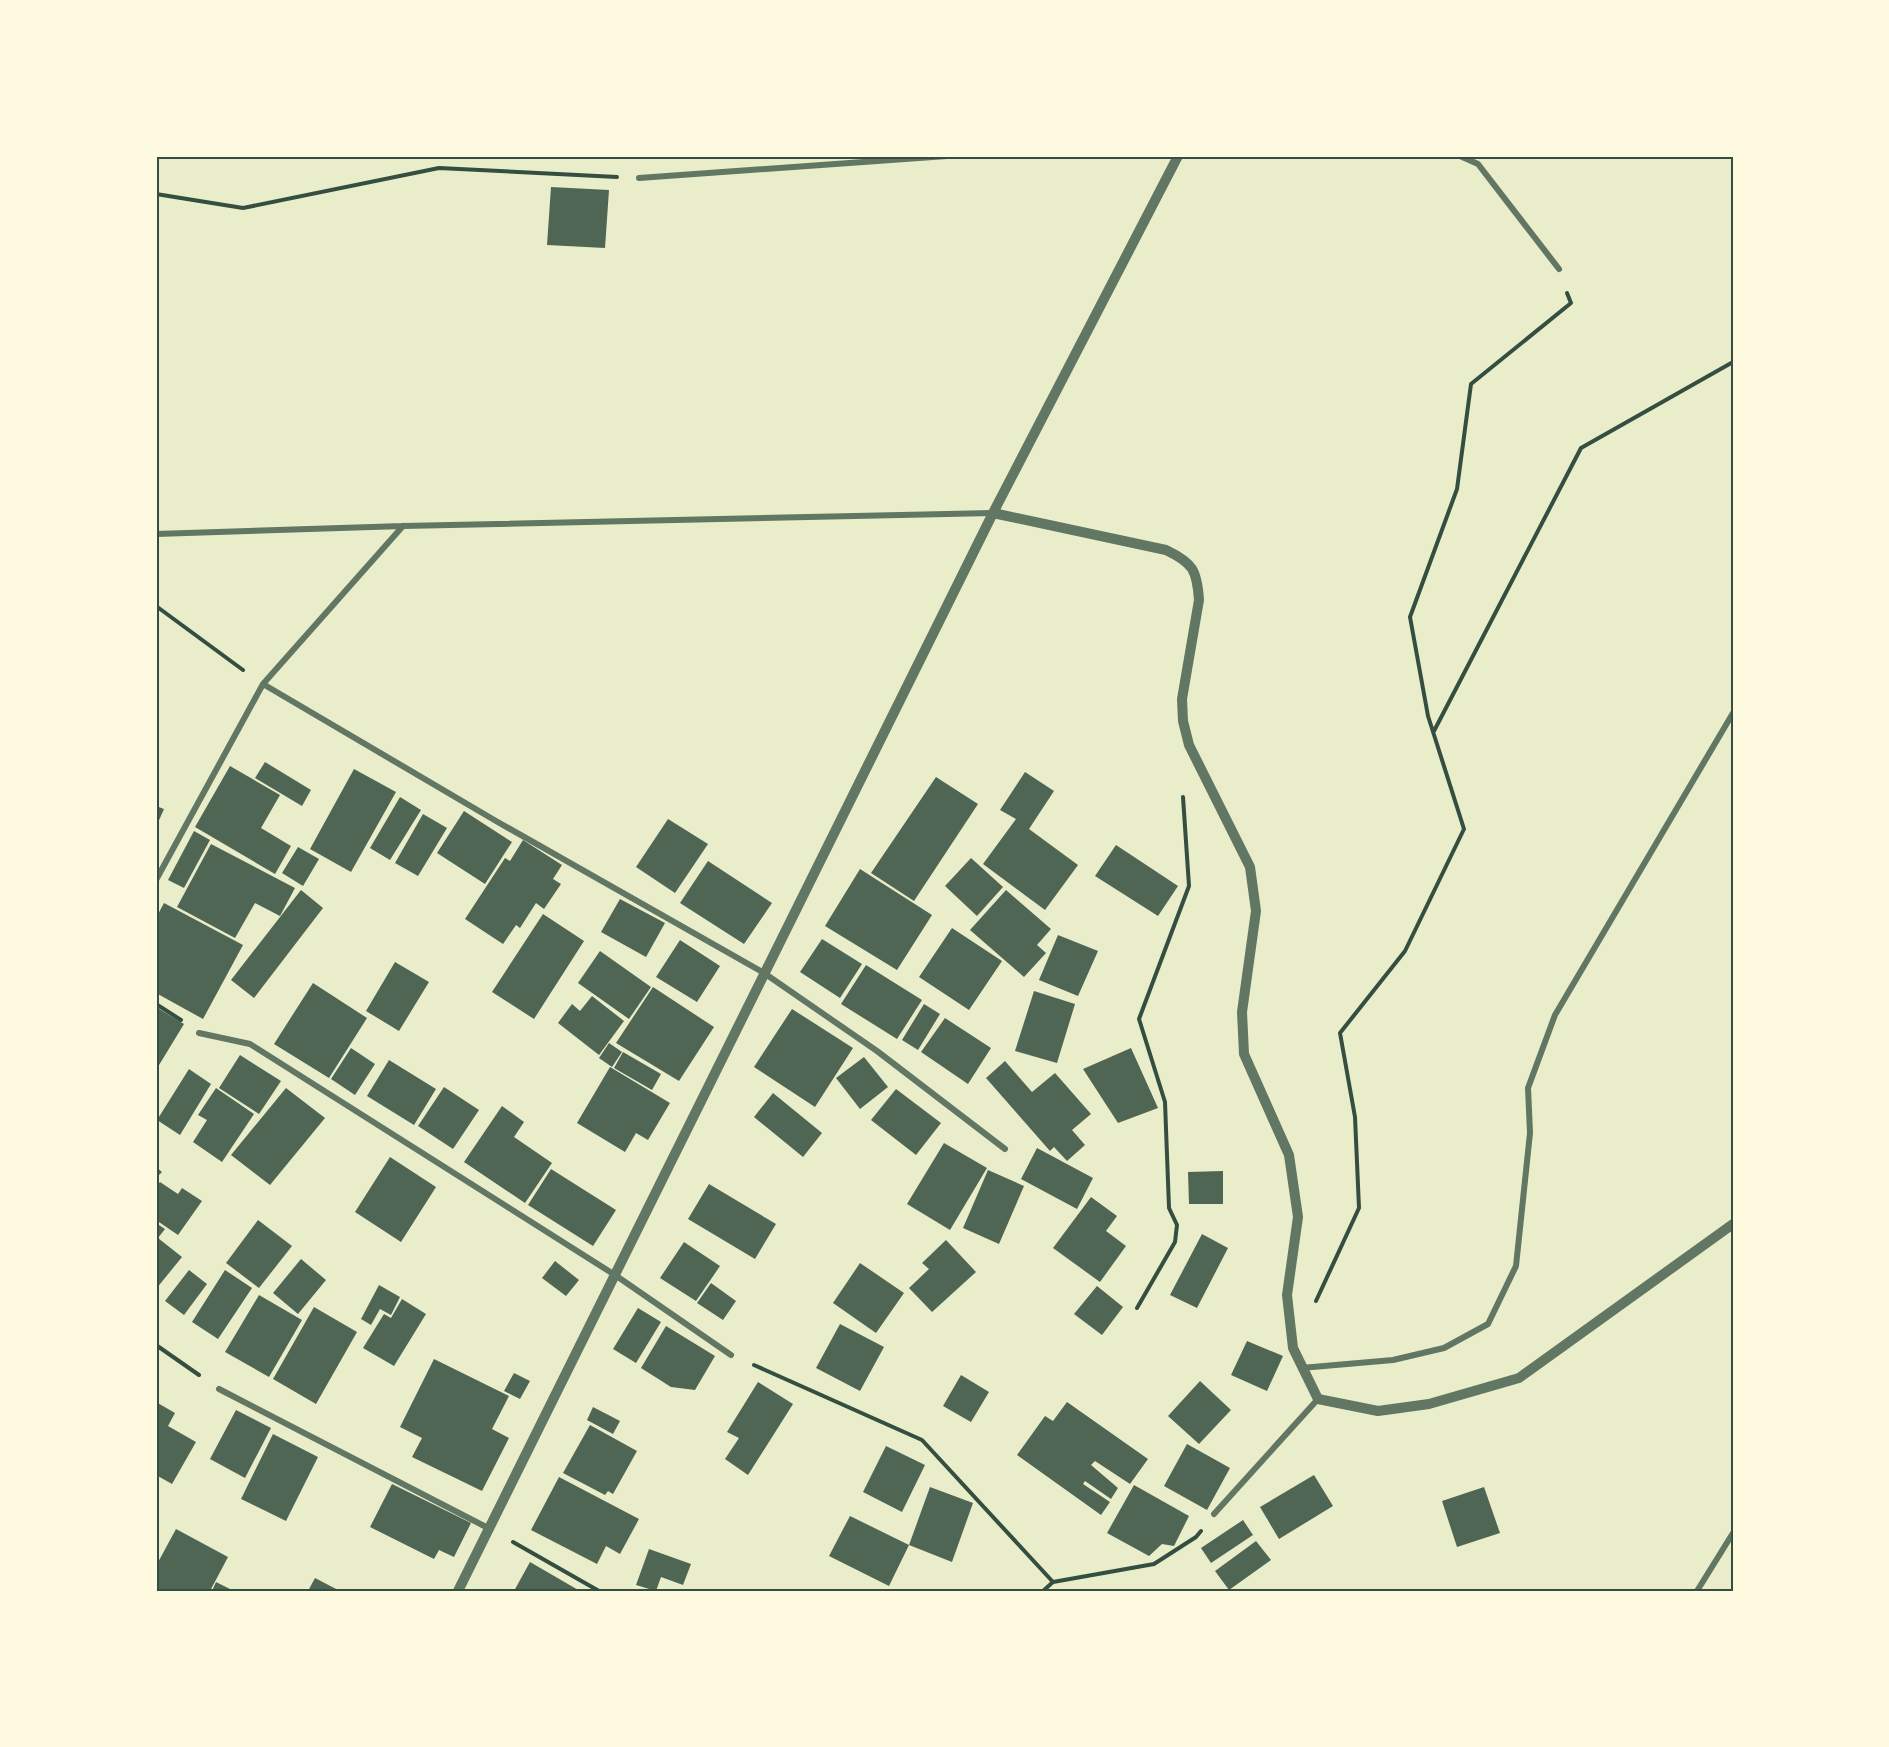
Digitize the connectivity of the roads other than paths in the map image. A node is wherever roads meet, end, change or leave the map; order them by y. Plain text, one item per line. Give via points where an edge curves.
1 (947, 156) edge
2 (1178, 156) edge
3 (1460, 156) edge
4 (639, 178) road end
5 (1558, 269) road end
6 (993, 513) junction
7 (403, 526) junction
8 (156, 534) edge
9 (263, 684) junction
10 (1733, 713) edge
11 (156, 880) edge
12 (764, 973) junction
13 (199, 1033) dead end
14 (1005, 1149) dead end
15 (1733, 1224) edge
16 (615, 1275) junction
17 (731, 1355) road end
18 (1301, 1368) junction
19 (219, 1389) road end
20 (1318, 1399) junction
21 (1214, 1514) road end
22 (488, 1528) junction
23 (1733, 1533) edge
24 (458, 1591) edge
25 (1697, 1591) edge

1 - 4 street
2 - 6 street
3 - 5 street via 1478,164
6 - 7 street
6 - 12 street
6 - 18 street via 1166,550 1184,559 1194,570 1199,600 1182,699 1183,721 1189,745 1250,867 1256,911 1242,1012 1244,1054 1289,1155 1298,1217 1287,1295 1293,1348
7 - 8 street
7 - 9 street
9 - 11 street
9 - 12 street
10 - 18 street via 1555,1014 1528,1088 1530,1133 1516,1266 1488,1324 1444,1348 1404,1358
12 - 14 street via 877,1051
12 - 16 street
13 - 16 street via 250,1044
15 - 20 street via 1519,1378 1430,1404 1378,1410
16 - 17 street
16 - 22 street
18 - 20 street
19 - 22 street
20 - 21 street
22 - 24 street
23 - 25 street

